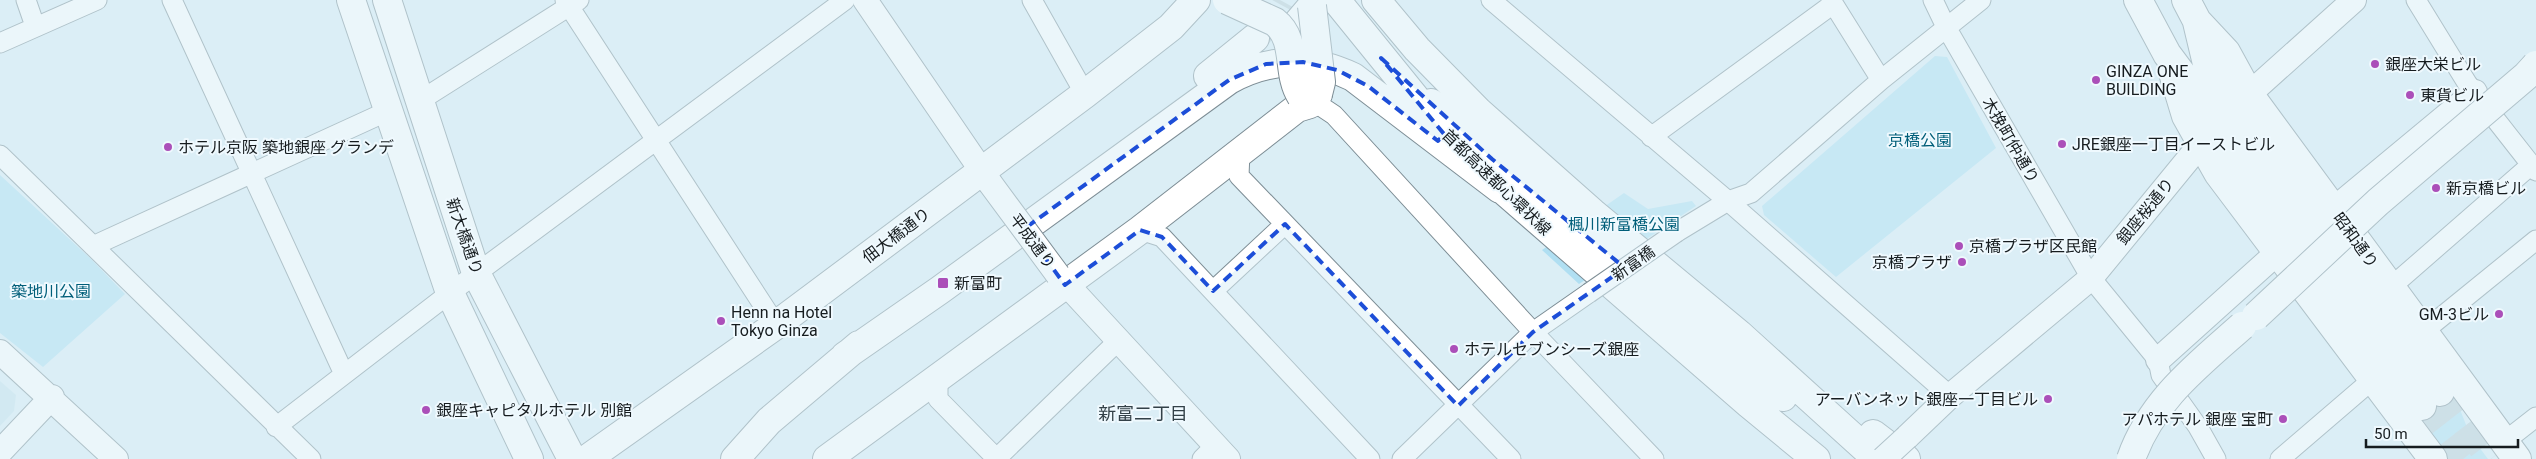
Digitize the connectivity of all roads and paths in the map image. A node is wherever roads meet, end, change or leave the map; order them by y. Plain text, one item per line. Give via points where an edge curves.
1 (26, 0) edge
2 (97, 0) edge
3 (172, 0) edge
4 (351, 0) edge
5 (387, 0) edge
6 (845, 0) edge
7 (865, 0) edge
8 (1032, 0) edge
9 (1196, 0) edge
10 (1227, 0) edge
11 (1376, 0) edge
12 (1491, 0) edge
13 (1933, 0) edge
14 (1981, 0) edge
15 (2138, 0) edge
16 (2354, 0) edge
17 (2416, 0) edge
18 (571, 2) edge
19 (1316, 2) edge
20 (1832, 2) edge
21 (2191, 10) edge
22 (35, 26) junction
23 (1946, 27) junction
24 (1273, 34) junction
25 (0, 43) edge
26 (1417, 49) junction
27 (1381, 58) junction
28 (2536, 65) edge
29 (1881, 80) junction
30 (2475, 92) junction
31 (1085, 94) junction
32 (1310, 98) junction
33 (420, 100) junction
34 (388, 111) junction
35 (2224, 118) junction
36 (1651, 137) junction
37 (656, 140) junction
38 (1240, 152) junction
39 (0, 155) edge
40 (2534, 168) edge
41 (253, 174) junction
42 (985, 177) junction
43 (1500, 189) junction
44 (1728, 201) junction
45 (2334, 209) junction
46 (1285, 224) junction
47 (1140, 230) junction
48 (2536, 240) edge
49 (93, 246) junction
50 (2277, 253) junction
51 (476, 273) junction
52 (2091, 278) junction
53 (1062, 280) junction
54 (2391, 287) junction
55 (1213, 291) junction
56 (450, 293) junction
57 (776, 325) junction
58 (1746, 326) junction
59 (2424, 331) junction
60 (1533, 332) junction
61 (1118, 341) junction
62 (0, 352) edge
63 (845, 356) junction
64 (2158, 360) junction
65 (344, 374) junction
66 (938, 378) junction
67 (2372, 380) junction
68 (1950, 396) junction
69 (52, 397) junction
70 (2431, 399) tunnel mouth
71 (1458, 406) junction
72 (1830, 415) junction
73 (2536, 417) edge
74 (276, 427) junction
75 (1906, 448) edge
76 (2510, 451) edge
77 (0, 452) edge
78 (1215, 455) edge
79 (116, 459) edge
80 (311, 459) edge
81 (529, 459) edge
82 (572, 459) edge
83 (587, 459) edge
84 (735, 459) edge
85 (827, 459) edge
86 (997, 459) edge
87 (1370, 459) edge
88 (1402, 459) edge
89 (1511, 459) edge
90 (1654, 459) edge
91 (1816, 459) edge
92 (1858, 459) edge
93 (1877, 459) edge
94 (1883, 459) edge
95 (2131, 459) edge
96 (2216, 459) edge
97 (2280, 459) edge
98 (2433, 459) edge

1 - 22 street
2 - 22 street
3 - 41 street
4 - 34 main road, 新大橋通り
5 - 33 main road, 新大橋通り
6 - 37 street
7 - 42 street, 平成通り
8 - 31 street
9 - 31 main road, 佃大橋通り via 1171,27
10 - 24 main road, bridge
11 - 26 main road
12 - 36 street
13 - 23 street, 木挽町仲通り
14 - 23 street, 新富橋
15 - 35 main road, 昭和通り via 2167,54 2202,101
16 - 35 street, 銀座桜通り
17 - 30 street
18 - 33 street
18 - 37 street
19 - 24 main road
19 - 27 main road, 首都高速都心環状線
19 - 32 main road, bridge via 1321,82
20 - 29 street
20 - 36 street
21 - 35 main road, 昭和通り via 2226,52
22 - 25 street
23 - 29 street, 新富橋
23 - 52 street, 木挽町仲通り
24 - 32 main road, bridge via 1294,86
24 - 63 main road via 935,282
26 - 58 main road via 1602,198
26 - 72 main road via 1479,112
27 - 43 main road, 首都高速都心環状線 via 1456,145
27 - 92 main road via 1492,159
28 - 95 main road, bridge via 2378,202 2166,397 2146,426
29 - 44 street, 新富橋 via 1751,193
30 - 40 street
30 - 45 street
31 - 42 main road, 佃大橋通り
32 - 38 main road
32 - 60 street via 1334,115
33 - 51 main road, 新大橋通り
34 - 41 street
34 - 56 main road, 新大橋通り
35 - 45 main road, 昭和通り
35 - 50 main road, 昭和通り via 2218,173
35 - 52 street, 銀座桜通り
35 - 70 main road, 昭和通り
36 - 44 street
37 - 51 street
37 - 57 street
38 - 46 street via 1239,176
38 - 47 main road
39 - 49 street
40 - 54 street
41 - 49 street
41 - 65 street
42 - 53 street, 平成通り, bridge
42 - 57 main road, 佃大橋通り
43 - 63 main road via 1353,77 1303,62 1266,64 1229,80
43 - 91 main road, 首都高速都心環状線
44 - 60 street, 新富橋, bridge via 1677,232
44 - 68 street
45 - 54 main road, 昭和通り
46 - 55 street
46 - 71 street
47 - 53 main road
47 - 55 street via 1162,237
48 - 59 street
49 - 74 street
50 - 64 street
50 - 67 main road, 昭和通り
51 - 56 street
51 - 82 main road, 新大橋通り
52 - 64 street, 木挽町仲通り
52 - 68 street, 銀座桜通り
53 - 61 street, 平成通り
53 - 66 main road
54 - 59 main road, 昭和通り
55 - 87 street
56 - 65 street
56 - 81 main road, 新大橋通り
57 - 83 main road, 佃大橋通り
58 - 72 main road
58 - 75 main road
59 - 76 main road, 昭和通り
60 - 71 street, 新富橋
60 - 90 street
61 - 78 street, 平成通り
61 - 86 street
62 - 69 street
63 - 84 main road via 769,420
64 - 96 street via 2160,375 2198,427
65 - 74 street
66 - 85 main road
66 - 86 street via 938,399
67 - 97 street
67 - 98 main road, 昭和通り
68 - 75 street, 銀座桜通り
69 - 77 street
69 - 79 street
71 - 88 street, 新富橋
71 - 89 street
72 - 93 main road
73 - 76 street
74 - 80 street
75 - 94 street, 銀座桜通り, bridge

